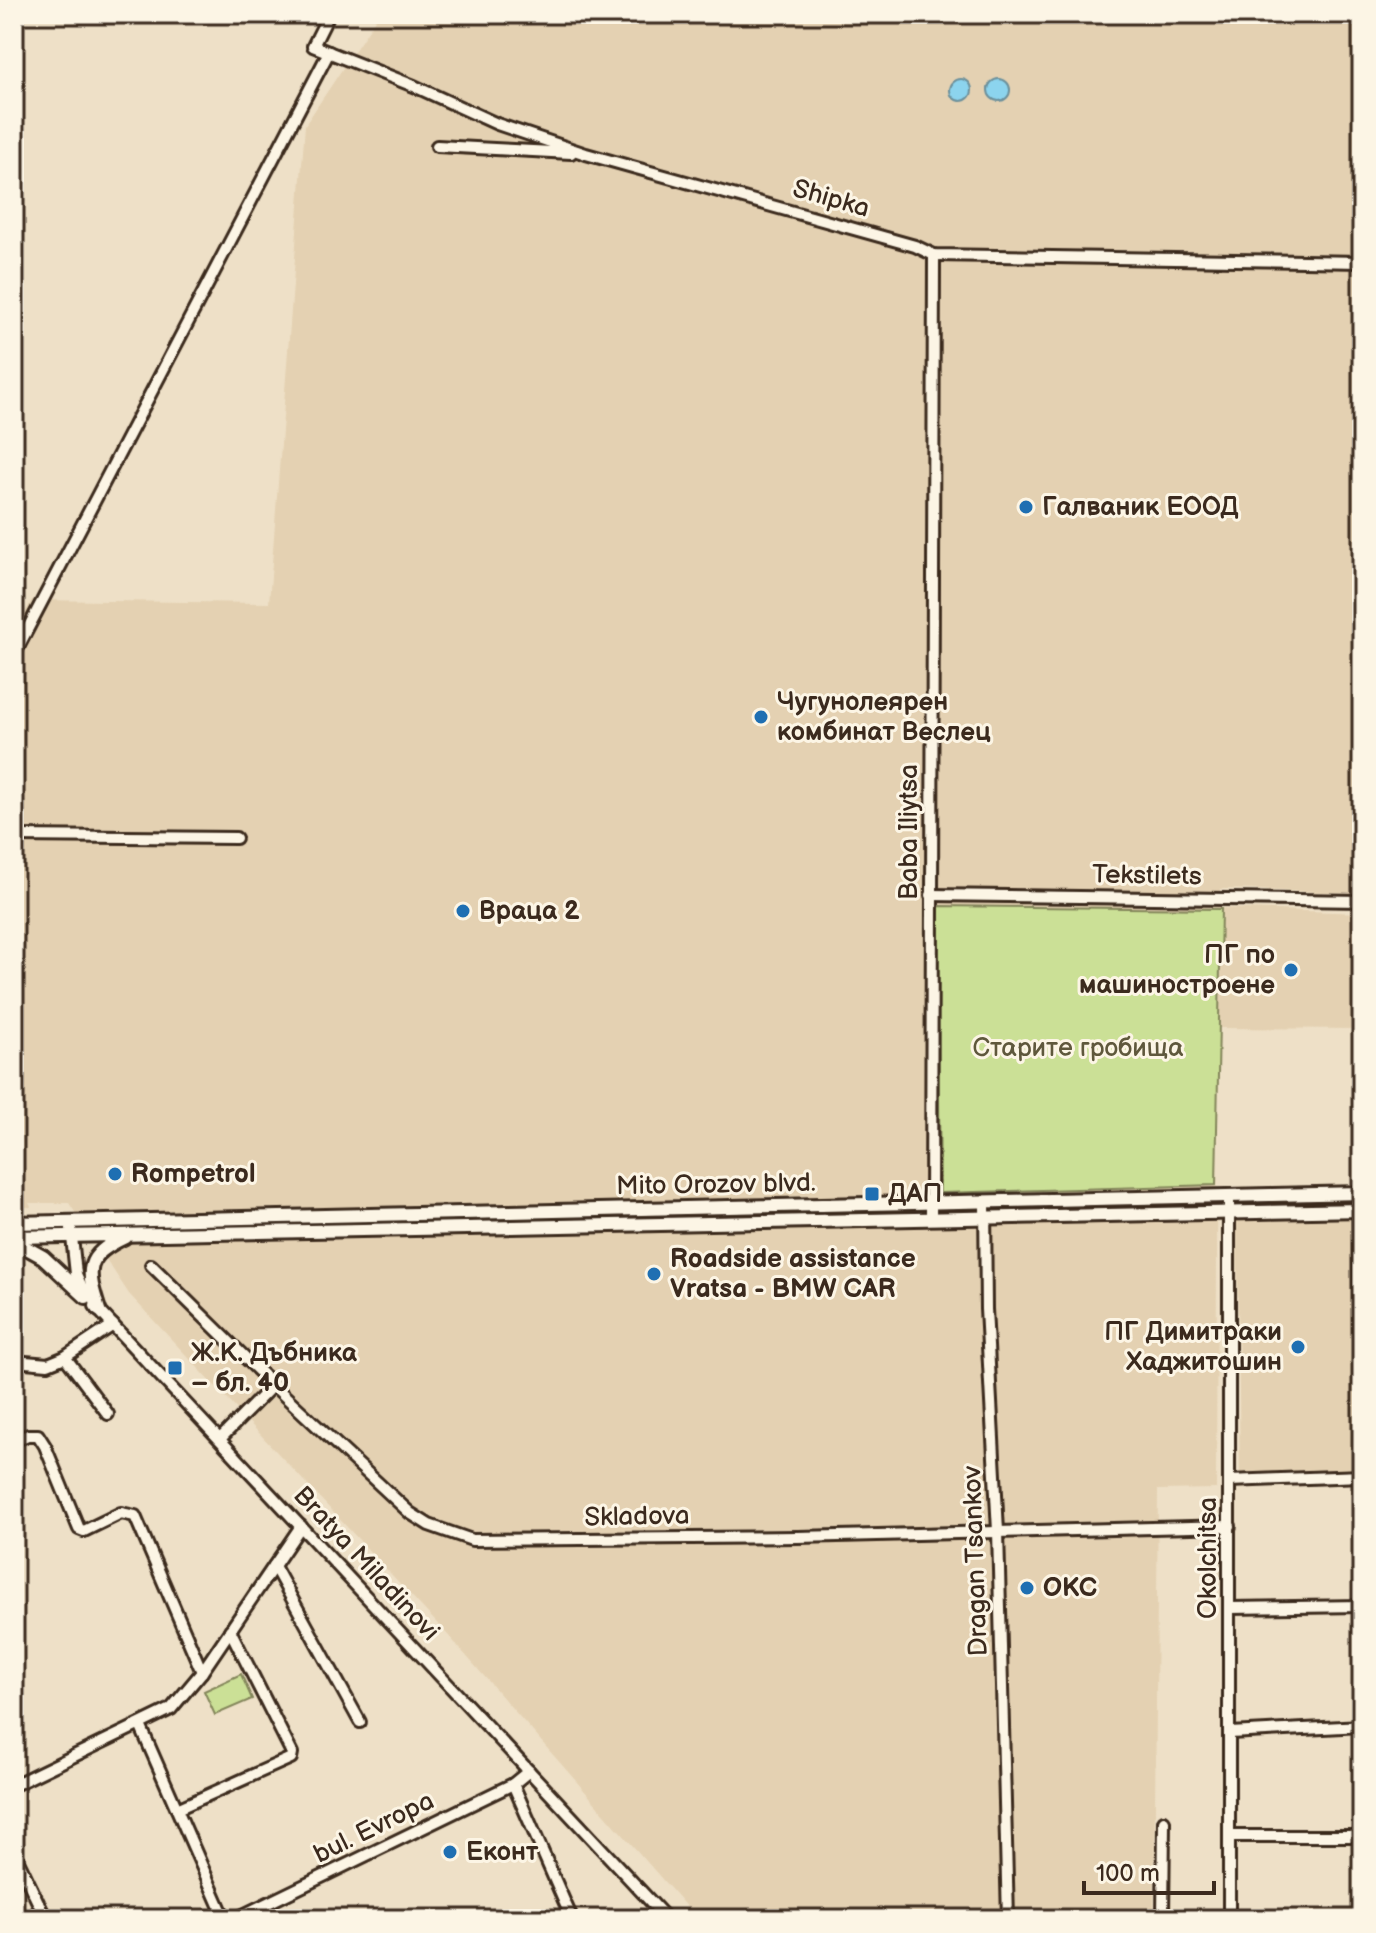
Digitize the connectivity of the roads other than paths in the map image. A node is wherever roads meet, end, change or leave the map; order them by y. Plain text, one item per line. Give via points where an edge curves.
1 (329, 14) edge
2 (329, 52) junction
3 (437, 146) dead end
4 (586, 154) junction
5 (934, 255) junction
6 (1362, 262) edge
7 (14, 655) edge
8 (14, 836) edge
9 (236, 838) dead end
10 (931, 895) junction
11 (1362, 901) edge
12 (1362, 1193) edge
13 (1229, 1196) junction
14 (985, 1202) junction
15 (930, 1203) junction
16 (1360, 1210) edge
17 (1229, 1212) junction
18 (986, 1217) junction
19 (931, 1218) junction
20 (71, 1221) junction
21 (14, 1223) edge
22 (130, 1234) junction
23 (71, 1235) junction
24 (14, 1239) edge
25 (151, 1265) dead end
26 (86, 1297) junction
27 (99, 1310) junction
28 (113, 1325) junction
29 (65, 1357) junction
30 (14, 1361) edge
31 (1362, 1365) edge
32 (1362, 1373) edge
33 (273, 1385) junction
34 (108, 1414) dead end
35 (220, 1439) junction
36 (14, 1441) edge
37 (1362, 1476) edge
38 (1229, 1481) junction
39 (301, 1526) junction
40 (1230, 1526) junction
41 (998, 1531) junction
42 (274, 1566) junction
43 (1362, 1606) edge
44 (1230, 1608) junction
45 (230, 1630) junction
46 (202, 1672) junction
47 (360, 1722) dead end
48 (140, 1725) junction
49 (1362, 1726) edge
50 (1230, 1733) junction
51 (529, 1771) junction
52 (513, 1784) junction
53 (14, 1785) edge
54 (177, 1809) junction
55 (1164, 1821) dead end
56 (1229, 1836) junction
57 (1362, 1836) edge
58 (14, 1852) edge
59 (46, 1919) edge
60 (225, 1919) edge
61 (235, 1919) edge
62 (572, 1919) edge
63 (667, 1919) edge
64 (1008, 1919) edge
65 (1163, 1919) edge
66 (1229, 1919) edge

1 - 2 street, Shipka via 313,46
2 - 4 street, Shipka via 497,124
2 - 7 street
3 - 4 street
4 - 5 street, Shipka
5 - 6 street, Shipka
5 - 10 street, Baba Iliytsa
8 - 9 street
10 - 11 street, Tekstilets
10 - 15 street, Baba Iliytsa
12 - 13 main road, Mito Orozov blvd.
13 - 14 main road, Mito Orozov blvd.
13 - 17 street, Okolchitsa
14 - 15 main road, Mito Orozov blvd.
14 - 18 street, Dragan Tsankov
15 - 19 street, Baba Iliytsa
15 - 20 main road, Mito Orozov blvd.
16 - 17 main road, Mito Orozov blvd.
16 - 31 street
17 - 18 main road, Mito Orozov blvd.
17 - 38 street, Okolchitsa
18 - 19 main road, Mito Orozov blvd.
18 - 41 street, Dragan Tsankov
19 - 22 main road, Mito Orozov blvd.
20 - 21 main road, Mito Orozov blvd.
20 - 23 street, Bratya Miladinovi
22 - 23 main road, Mito Orozov blvd.
22 - 27 main road via 100,1250 91,1264
23 - 24 main road, Mito Orozov blvd.
23 - 26 street, Bratya Miladinovi via 76,1274
24 - 26 main road
25 - 33 street, Skladova
26 - 27 street, Bratya Miladinovi
27 - 28 street, Bratya Miladinovi
28 - 29 street
28 - 35 street, Bratya Miladinovi
29 - 30 street via 48,1364
29 - 34 street
31 - 32 street
33 - 35 street
33 - 41 street, Skladova via 410,1513 472,1540
35 - 39 street, Bratya Miladinovi
36 - 46 street via 38,1435 79,1529 121,1513 135,1516
37 - 38 street
38 - 40 street, Okolchitsa
39 - 42 street
39 - 51 street, Bratya Miladinovi
40 - 41 street, Skladova
40 - 44 street, Okolchitsa
41 - 64 street, Dragan Tsankov
42 - 45 street
42 - 47 street
43 - 44 street
44 - 50 street, Okolchitsa
45 - 46 street
45 - 54 street via 291,1758
46 - 48 street via 171,1709
48 - 53 street
48 - 54 street
49 - 50 street
50 - 56 street, Okolchitsa
51 - 52 street, bul. Evropa
51 - 63 street, Bratya Miladinovi
52 - 61 street, bul. Evropa
52 - 62 street
54 - 60 street
55 - 65 street
56 - 57 street
56 - 66 street, Okolchitsa
58 - 59 street

